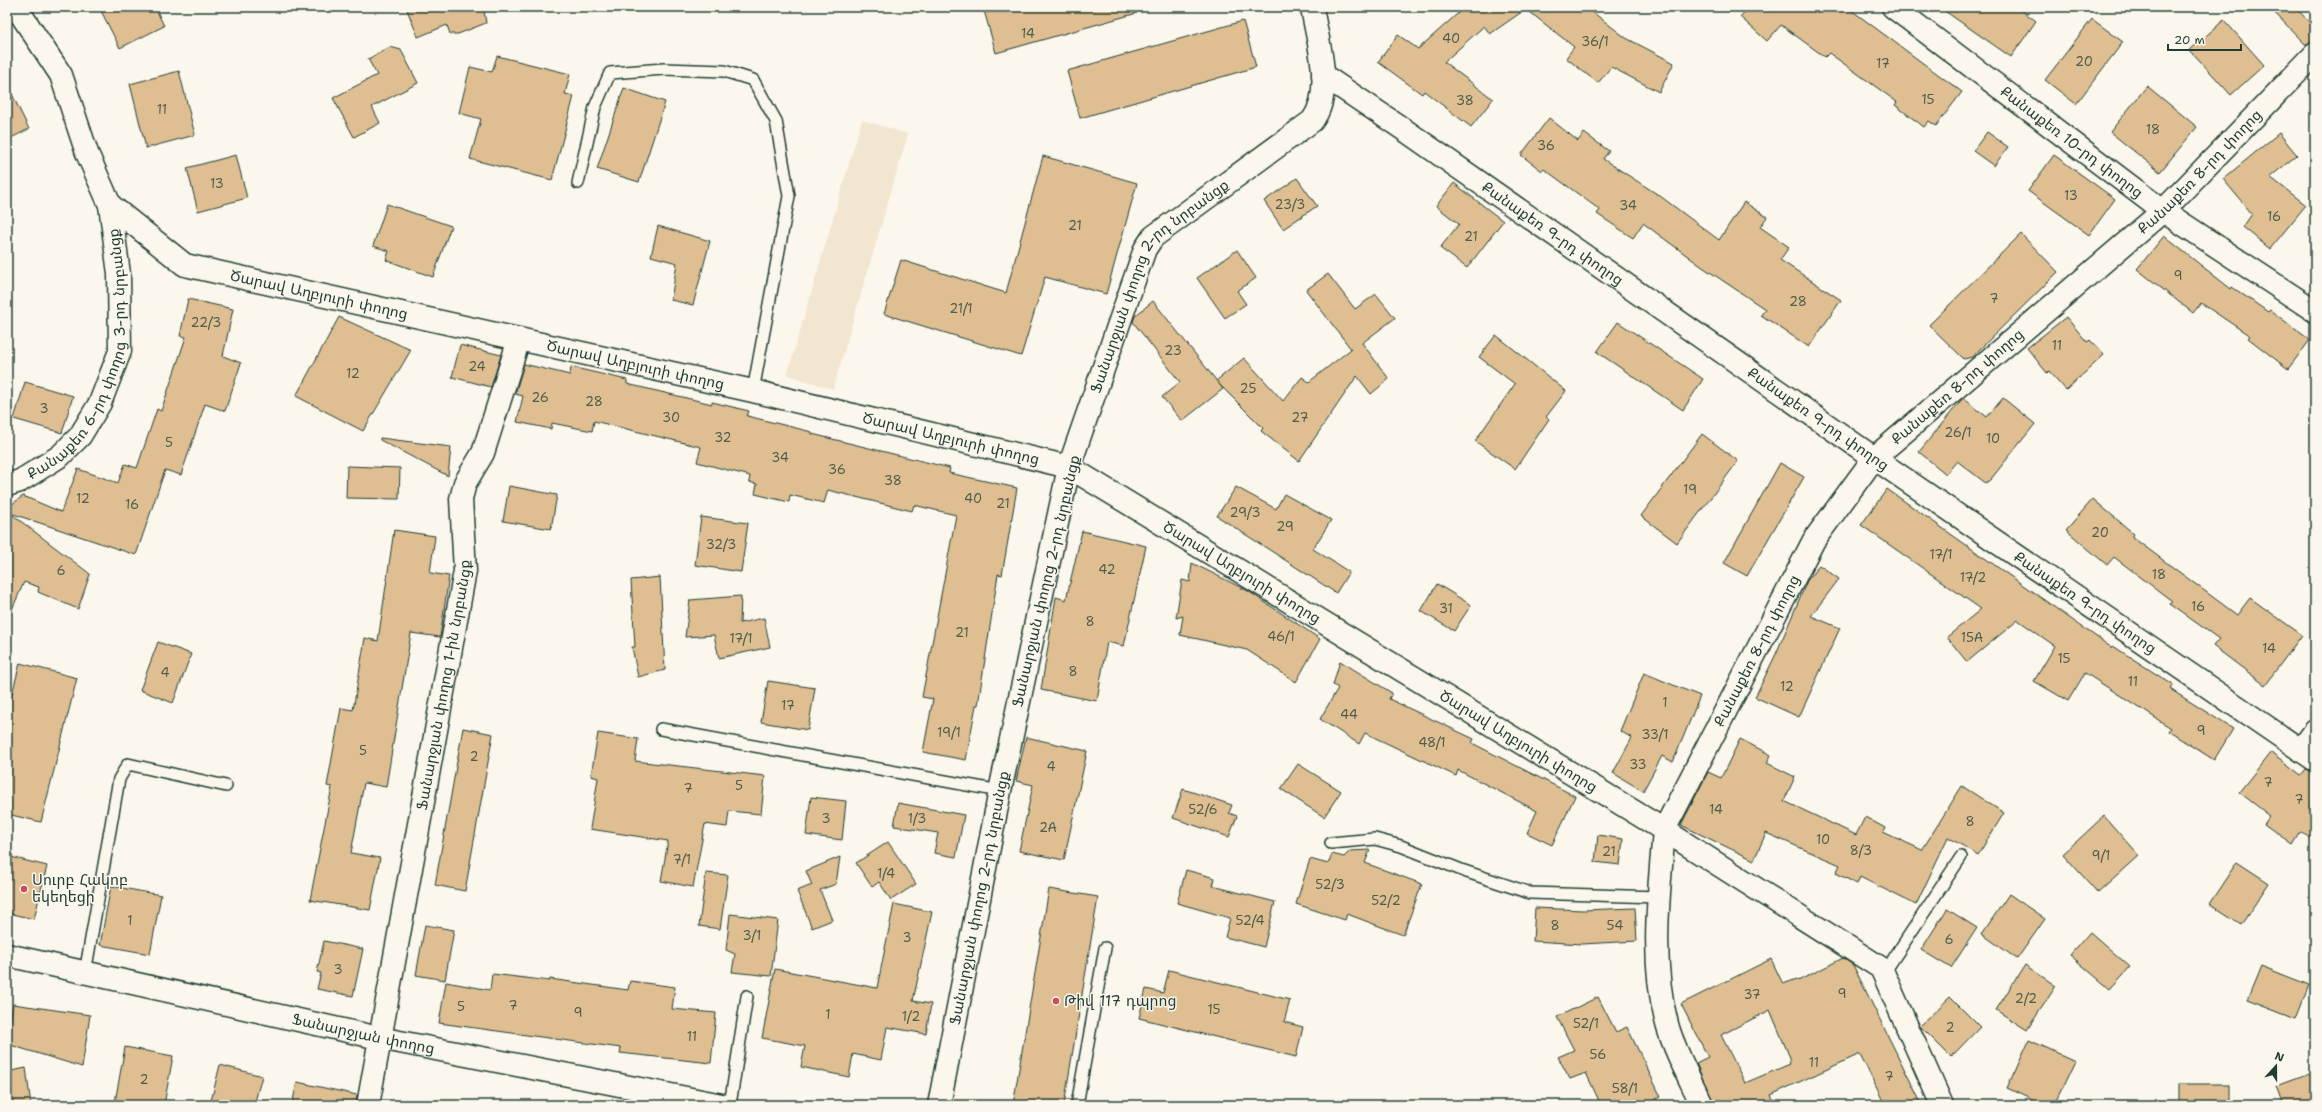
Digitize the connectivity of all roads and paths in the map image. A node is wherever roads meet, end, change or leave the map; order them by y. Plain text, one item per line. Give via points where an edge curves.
1 (16, 7) edge
2 (1312, 7) edge
3 (1893, 7) edge
4 (2315, 54) edge
5 (1323, 75) junction
6 (578, 183) dead end
7 (110, 205) junction
8 (2163, 211) junction
9 (2315, 311) edge
10 (519, 339) junction
11 (753, 391) junction
12 (1874, 458) junction
13 (1069, 467) junction
14 (7, 485) edge
15 (661, 729) dead end
16 (2315, 731) edge
17 (2308, 755) edge
18 (226, 786) dead end
19 (1000, 791) junction
20 (1664, 830) junction
21 (1331, 842) dead end
22 (1961, 857) dead end
23 (1658, 897) junction
24 (1105, 948) dead end
25 (7, 955) edge
26 (85, 973) junction
27 (1884, 973) junction
28 (747, 996) dead end
29 (379, 1038) junction
30 (368, 1105) edge
31 (722, 1105) edge
32 (730, 1105) edge
33 (940, 1105) edge
34 (1077, 1105) edge
35 (1702, 1105) edge
36 (1942, 1105) edge

1 - 7 street, Ծարավ Աղբյուրի փողոց via 60,75 87,153
2 - 5 street, Ֆանարջյան փողոց 2-րդ նրբանցք
3 - 8 street, Քանաքեռ 10-րդ փողոց
4 - 8 street, Քանաքեռ 8-րդ փողոց
5 - 12 street, Քանաքեռ 9-րդ փողոց
5 - 13 street, Ֆանարջյան փողոց 2-րդ նրբանցք via 1322,103 1312,121 1153,237 1145,249
6 - 11 lane via 595,107 610,73 664,69 724,71 753,80 776,121 789,196
7 - 10 street, Ծարավ Աղբյուրի փողոց via 185,265
7 - 14 street, Քանաքեռ 6-րդ փողոց 3-րդ նրբանցք via 119,274 120,351 100,403 80,436 60,456 20,481
8 - 9 street, Քանաքեռ 10-րդ փողոց
8 - 12 street, Քանաքեռ 8-րդ փողոց
10 - 11 street, Ծարավ Աղբյուրի փողոց
10 - 29 street, Ֆանարջյան փողոց 1-ին նրբանցք via 483,453 465,483 461,500 465,570
11 - 13 street, Ծարավ Աղբյուրի փողոց
12 - 17 street, Քանաքեռ 9-րդ փողոց
12 - 20 street, Քանաքեռ 8-րդ փողոց via 1814,540
13 - 19 street, Ֆանարջյան փողոց 2-րդ նրբանցք
13 - 20 street, Ծարավ Աղբյուրի փողոց
15 - 19 lane
16 - 17 street
18 - 26 lane via 128,764 118,779
19 - 33 street, Ֆանարջյան փողոց 2-րդ նրբանցք
20 - 23 street
20 - 27 street, Ծարավ Աղբյուրի փողոց via 1881,968
21 - 23 lane via 1375,839 1530,893
22 - 27 lane
23 - 35 street via 1657,960 1667,1024
24 - 34 lane
25 - 26 street, Ֆանարջյան փողոց
26 - 29 street, Ֆանարջյան փողոց
27 - 36 street
28 - 32 lane
29 - 30 street, Ֆանարջյան փողոց 1-ին նրբանցք
29 - 31 street, Ֆանարջյան փողոց

